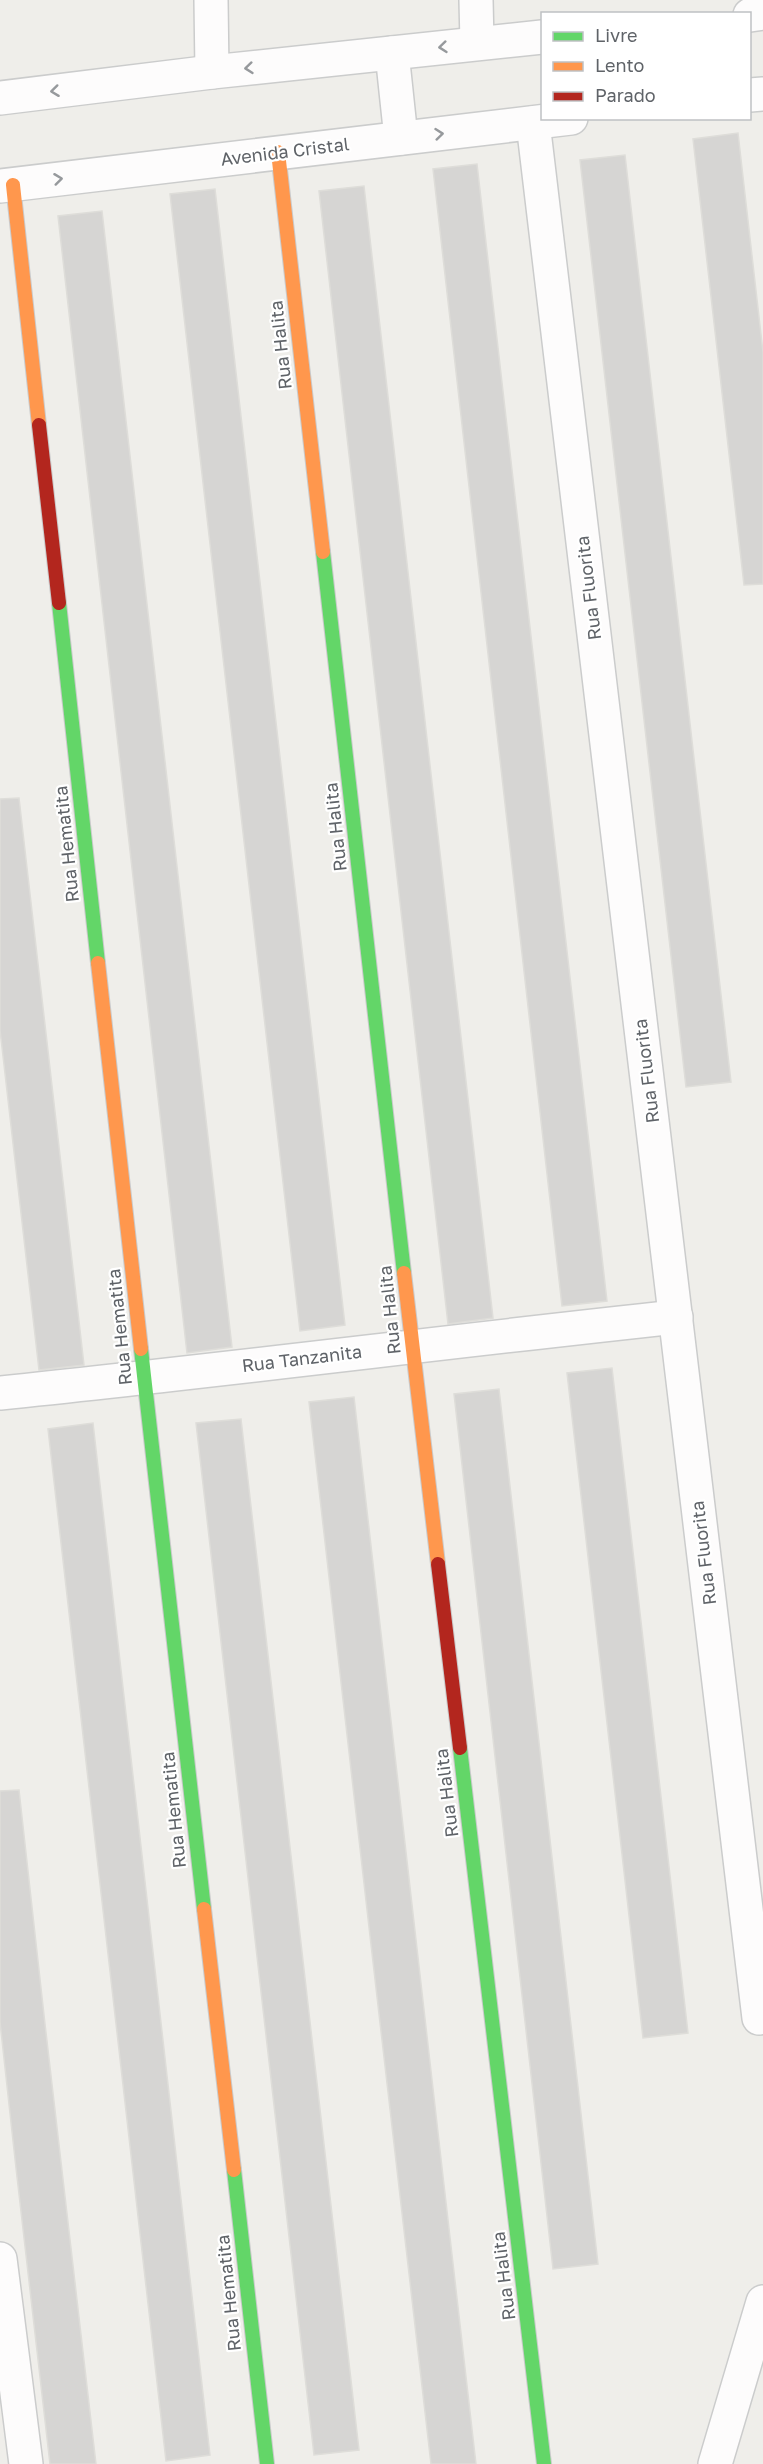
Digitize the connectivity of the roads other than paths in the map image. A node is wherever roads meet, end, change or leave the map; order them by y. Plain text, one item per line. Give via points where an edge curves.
1 (212, 0) edge
2 (476, 0) edge
3 (541, 37) edge
4 (477, 43) junction
5 (392, 53) junction
6 (212, 72) junction
7 (0, 98) edge
8 (555, 120) edge
9 (533, 123) junction
10 (401, 138) junction
11 (278, 152) junction
12 (6, 186) edge
13 (676, 1317) junction
14 (412, 1345) junction
15 (144, 1378) junction
16 (0, 1393) edge
17 (759, 2018) dead end
18 (0, 2259) edge
19 (763, 2302) edge
20 (26, 2464) edge
21 (267, 2464) edge
22 (544, 2464) edge
23 (715, 2464) edge

1 - 6 street
2 - 4 street
3 - 4 street
4 -> 5 street
5 -> 6 street
5 - 10 street
6 -> 7 street
8 - 9 street, Avenida Cristal
10 -> 9 street, Avenida Cristal
9 - 13 street, Rua Fluorita
10 - 11 street, Avenida Cristal
12 -> 11 street, Avenida Cristal
11 - 14 street, Rua Halita
12 - 15 street, Rua Hematita
13 - 14 street, Rua Tanzanita
13 - 17 street, Rua Fluorita
14 - 15 street, Rua Tanzanita
14 - 22 street, Rua Halita
15 - 16 street, Rua Tanzanita
15 - 21 street, Rua Hematita
18 - 20 street
19 - 23 street

